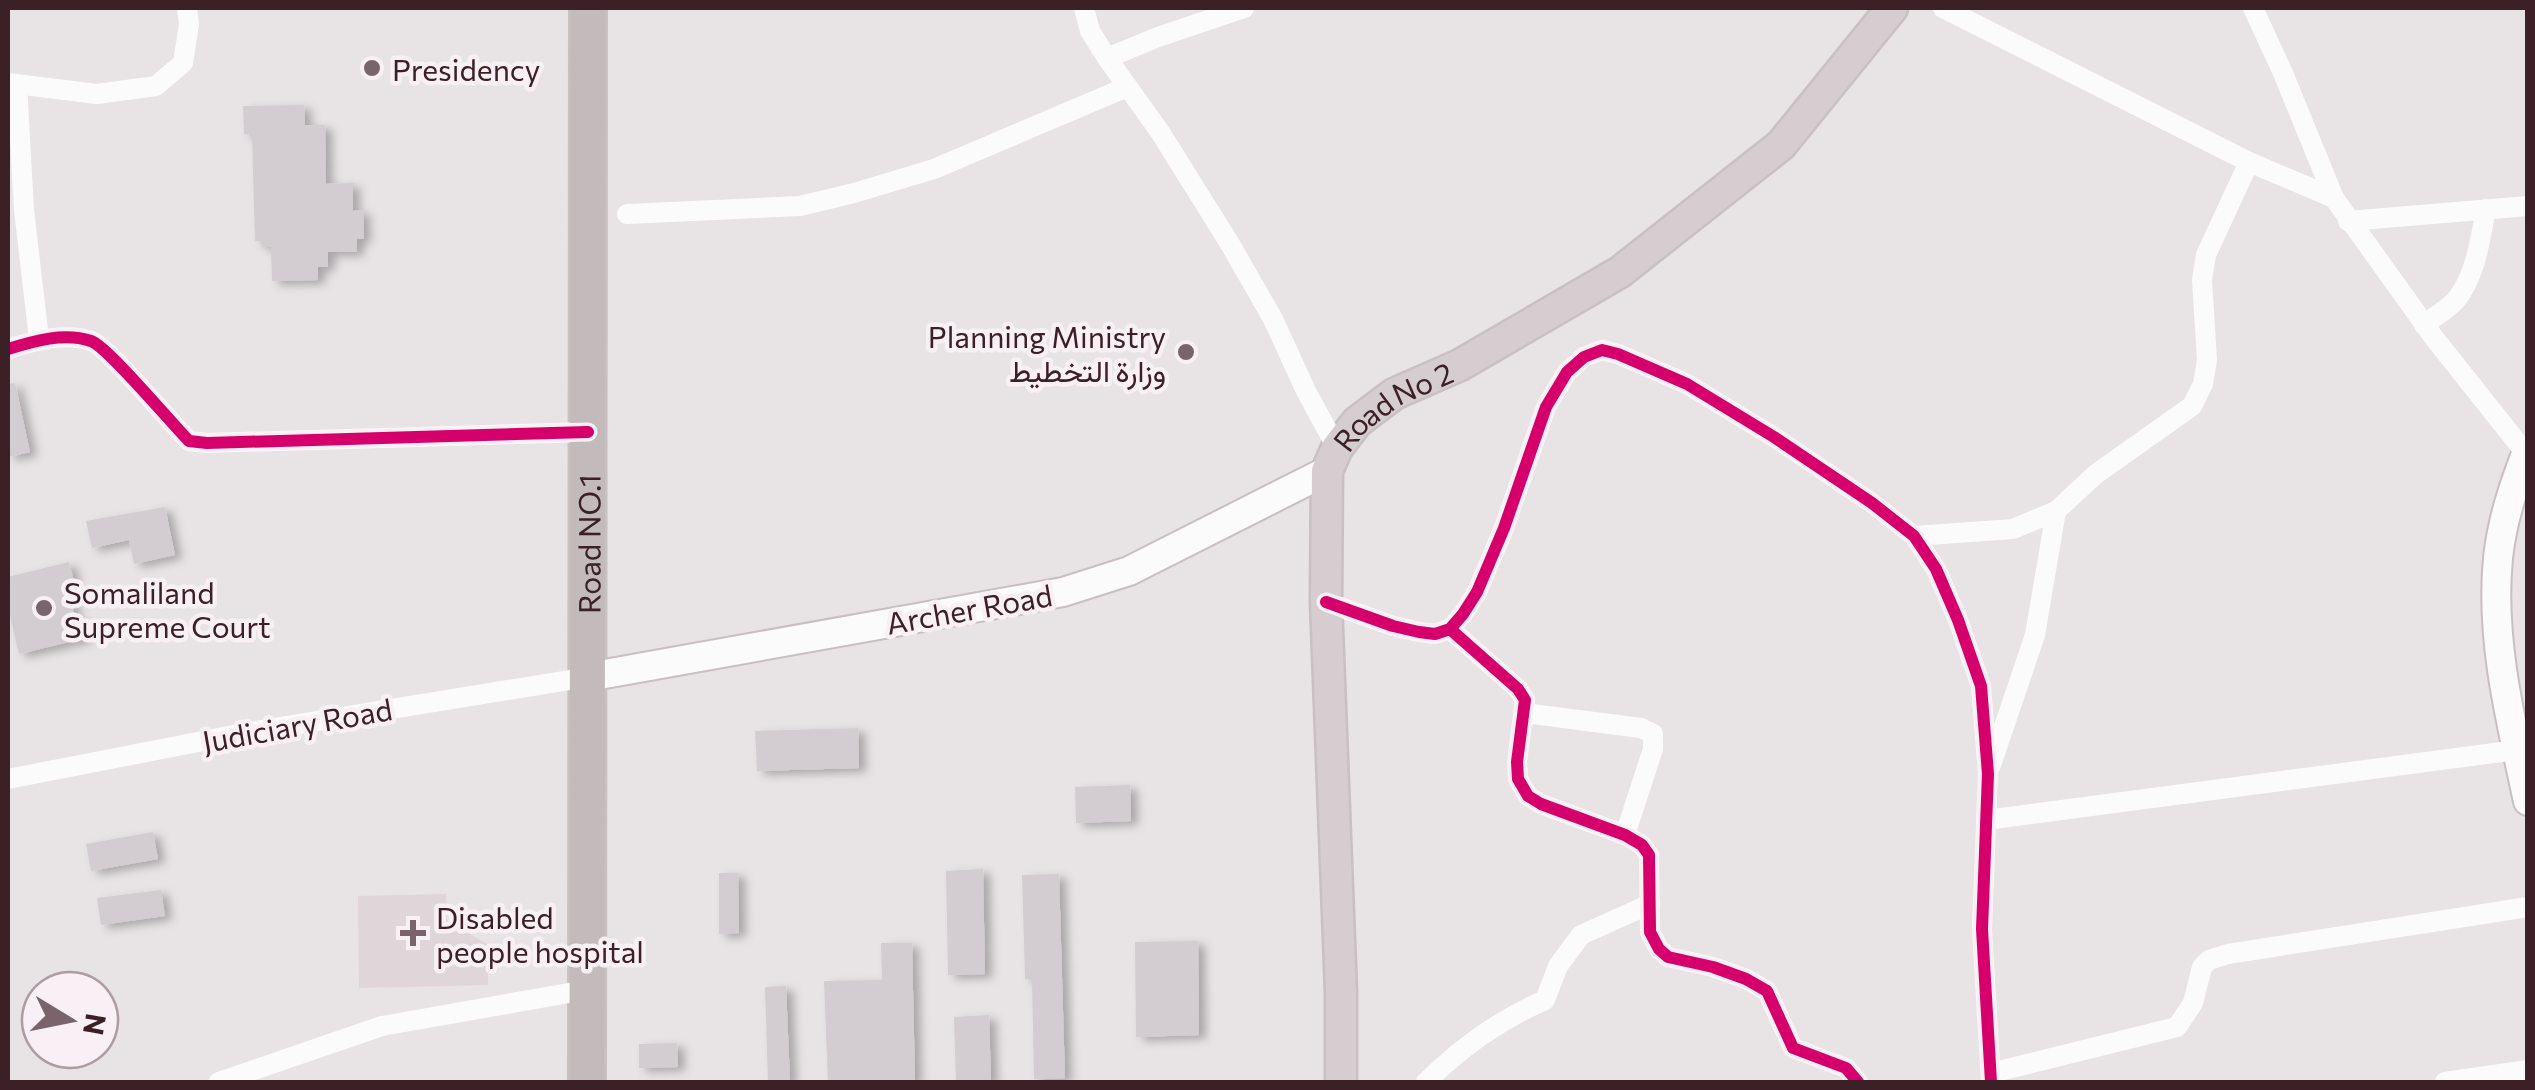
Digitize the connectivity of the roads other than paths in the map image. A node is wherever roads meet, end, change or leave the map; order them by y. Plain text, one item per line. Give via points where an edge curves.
1 (187, 8) edge
2 (588, 8) edge
3 (1084, 8) edge
4 (1244, 8) edge
5 (1892, 8) edge
6 (1943, 8) edge
7 (2253, 8) edge
8 (1107, 58) junction
9 (12, 84) edge
10 (1127, 86) junction
11 (2249, 162) junction
12 (2334, 198) junction
13 (2528, 206) edge
14 (2486, 209) junction
15 (627, 214) dead end
16 (2348, 221) junction
17 (2424, 325) junction
18 (39, 339) junction
19 (8, 349) edge
20 (588, 432) junction
21 (2527, 455) edge
22 (1332, 459) junction
23 (2056, 511) junction
24 (1914, 536) junction
25 (1326, 602) junction
26 (1450, 629) junction
27 (588, 676) junction
28 (1524, 713) junction
29 (2517, 750) junction
30 (1988, 774) junction
31 (8, 779) edge
32 (2528, 801) edge
33 (1986, 820) junction
34 (1625, 835) junction
35 (1650, 904) junction
36 (2528, 908) edge
37 (586, 990) junction
38 (2528, 1070) edge
39 (1991, 1078) edge
40 (218, 1082) edge
41 (588, 1082) edge
42 (1340, 1082) edge
43 (1426, 1082) edge
44 (1858, 1082) edge
45 (2446, 1082) edge

1 - 9 street via 183,63 156,86 97,94
2 - 20 highway, Road NO.1
3 - 8 street
4 - 8 street
5 - 22 main road, Road No 2 via 1781,146 1620,272 1460,365 1394,394 1356,422
6 - 11 street
7 - 12 street
8 - 10 street
9 - 18 street
10 - 15 street via 934,169 854,193 800,206
10 - 22 street via 1272,319
11 - 12 street
11 - 23 street via 2206,254 2206,360 2192,406
12 - 16 street
13 - 14 street
14 - 16 street
14 - 17 street via 2465,283
16 - 17 street
17 - 21 street
18 - 19 street
18 - 20 street via 96,341 188,440
20 - 27 highway, Road NO.1
21 - 29 main road via 2509,500 2498,560 2498,636
22 - 25 main road, Road No 2
22 - 27 main road, Archer Road via 1129,571 1064,592
23 - 24 street via 2013,529
23 - 30 street via 2035,636
24 - 26 street via 1687,384 1602,350 1566,372 1546,407 1477,592
24 - 30 street via 1936,568 1980,686
25 - 26 street via 1419,632
25 - 42 main road, Road No 2
26 - 28 street via 1518,689
27 - 31 street, Judiciary Road via 244,732
27 - 37 highway, Road NO.1
28 - 34 street via 1517,762 1528,796
28 - 34 street via 1653,734 1654,750
29 - 32 main road
29 - 33 street
30 - 33 street
33 - 39 street via 1982,929
34 - 35 street via 1649,855
35 - 43 street via 1582,935 1558,966 1545,1000 1506,1018
35 - 44 street via 1650,932 1668,957 1714,966 1767,991 1793,1048 1846,1068
36 - 39 street via 2209,960 2177,1027
37 - 40 street via 382,1026
37 - 41 highway, Road NO.1
38 - 45 street

